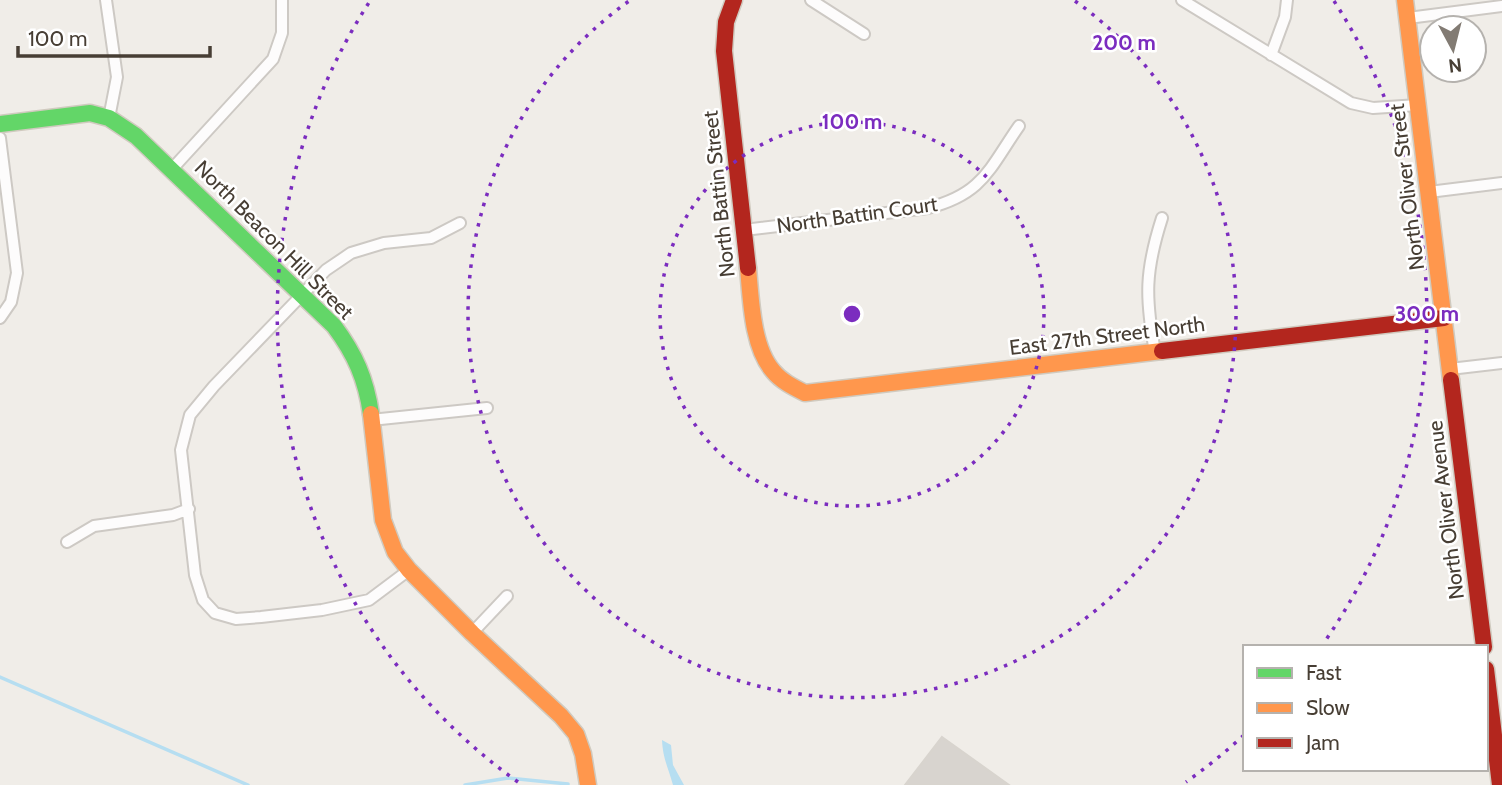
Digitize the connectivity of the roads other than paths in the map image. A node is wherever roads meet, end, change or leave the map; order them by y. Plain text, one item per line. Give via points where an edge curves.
1 (106, 0) edge
2 (282, 0) edge
3 (734, 0) edge
4 (811, 0) edge
5 (1182, 0) edge
6 (1287, 0) edge
7 (1405, 0) edge
8 (1502, 6) edge
9 (1408, 18) junction
10 (864, 34) dead end
11 (1271, 55) junction
12 (1418, 105) junction
13 (108, 118) junction
14 (0, 124) edge
15 (1019, 126) dead end
16 (0, 138) edge
17 (172, 169) junction
18 (1502, 183) edge
19 (1429, 192) junction
20 (1162, 218) dead end
21 (460, 223) dead end
22 (744, 230) junction
23 (302, 295) junction
24 (0, 318) edge
25 (1444, 318) junction
26 (1155, 352) junction
27 (1502, 363) edge
28 (1450, 369) junction
29 (779, 379) joint
30 (486, 408) dead end
31 (371, 420) junction
32 (189, 509) junction
33 (67, 542) dead end
34 (409, 570) junction
35 (507, 596) dead end
36 (472, 633) junction
37 (1483, 645) edge
38 (1488, 686) edge
39 (588, 785) edge
40 (1500, 785) edge

1 - 13 street via 117,77
2 - 17 street via 282,33 273,59
3 - 22 street, North Battin Street via 726,22 724,51
4 - 10 street
5 - 11 street
6 - 11 street
7 - 9 street, North Oliver Street
8 - 9 street
9 - 12 street, North Oliver Street
11 - 12 street via 1351,103 1373,108
12 - 19 street, North Oliver Street
13 - 14 street, North Beacon Hill Street via 90,113
13 - 17 street, North Beacon Hill Street
15 - 22 street, North Battin Court via 973,189 951,202
16 - 24 street via 18,273
17 - 23 street, North Beacon Hill Street
18 - 19 street
19 - 25 street, North Oliver Street
20 - 26 street via 1147,283
21 - 23 street via 431,238 384,243 351,253
22 - 29 street, North Battin Street via 761,352
23 - 31 street, North Beacon Hill Street via 353,351 368,393
23 - 32 street via 190,415 181,450
25 - 26 street, East 27th Street North
25 - 28 street, North Oliver Street
26 - 29 street, East 27th Street North via 804,393
27 - 28 street
28 - 37 street, North Oliver Avenue
30 - 31 street
31 - 34 street, North Beacon Hill Street via 383,520 395,552
32 - 33 street via 94,526
32 - 34 street via 195,575 203,600 215,613 236,619 369,600
34 - 36 street, North Beacon Hill Street
35 - 36 street
36 - 39 street, North Beacon Hill Street via 576,734
38 - 40 street

